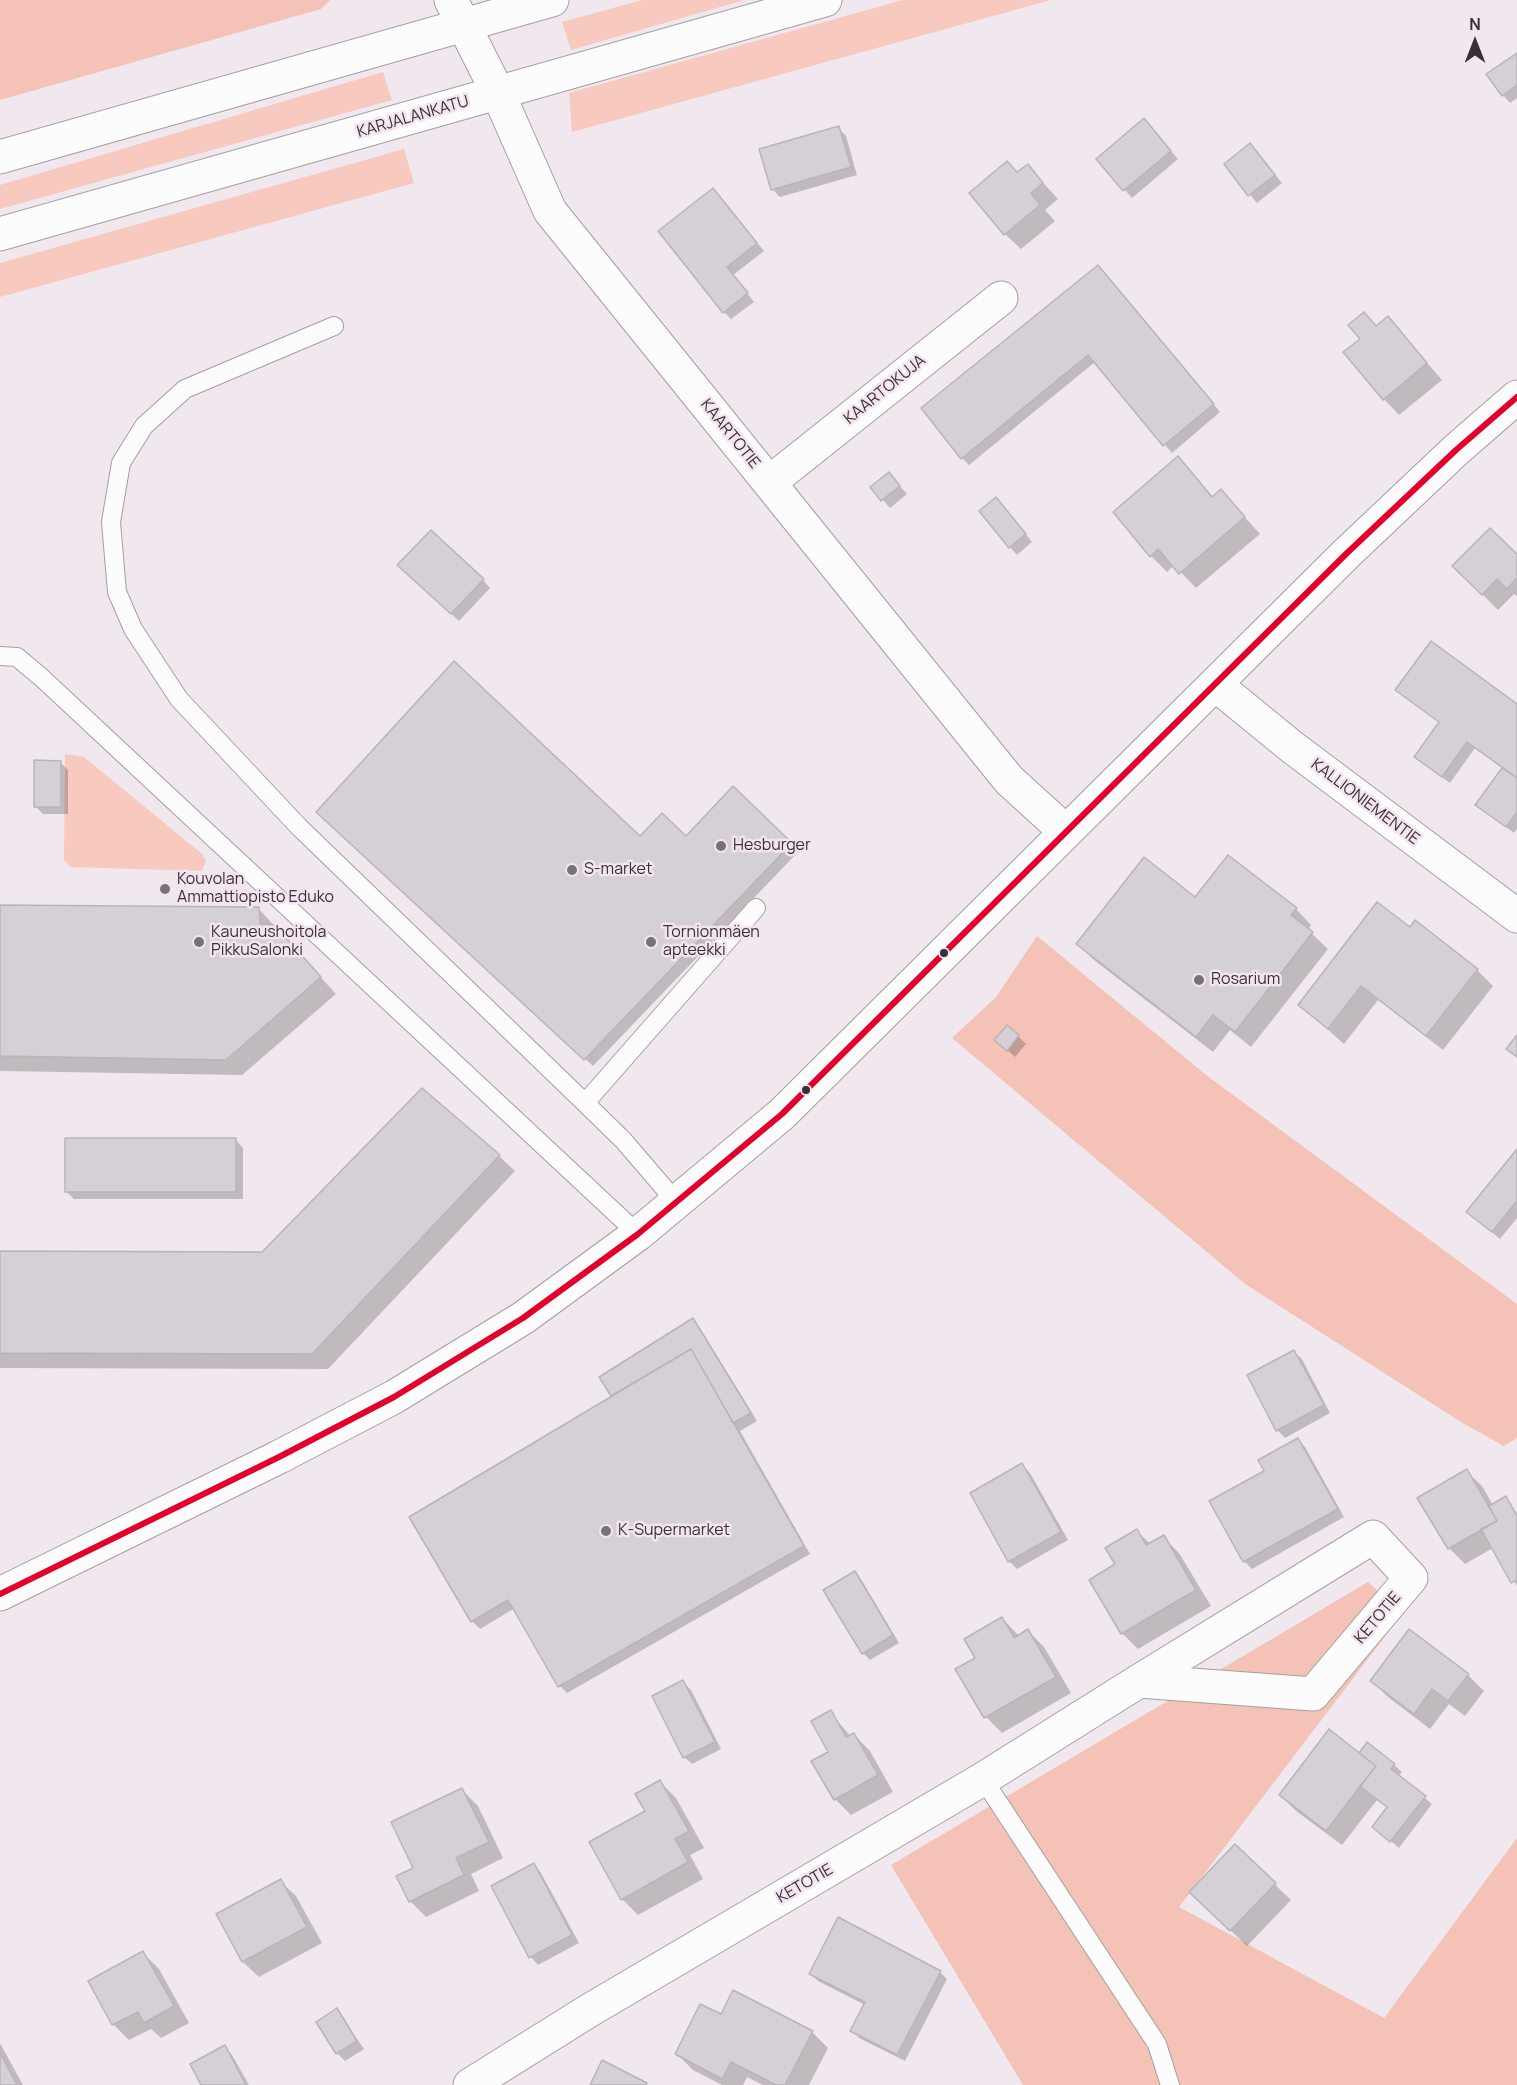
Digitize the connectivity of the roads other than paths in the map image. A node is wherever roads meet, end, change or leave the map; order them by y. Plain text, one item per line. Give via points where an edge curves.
1 (552, 0) edge
2 (825, 0) edge
3 (458, 12) edge
4 (498, 93) junction
5 (0, 157) edge
6 (0, 234) edge
7 (1001, 298) dead end
8 (334, 326) dead end
9 (1517, 397) edge
10 (770, 482) junction
11 (0, 656) edge
12 (1216, 685) junction
13 (1065, 831) junction
14 (756, 908) dead end
15 (1517, 916) edge
16 (585, 1103) junction
17 (677, 1203) junction
18 (638, 1234) junction
19 (0, 1594) edge
20 (1138, 1681) junction
21 (983, 1779) junction
22 (470, 2085) edge
23 (1170, 2085) edge

1 - 3 street
2 - 4 street, KARJALANKATU
3 - 4 street, KAARTOTIE
3 - 5 street
4 - 6 street, KARJALANKATU
4 - 10 street, KAARTOTIE via 550,211
7 - 10 street, KAARTOKUJA
8 - 16 lane via 185,388 144,426 121,463 111,522 117,592 133,629 179,699 299,827
9 - 12 street via 1346,554
10 - 13 street, KAARTOTIE via 1009,780
11 - 18 lane via 17,657 42,678
12 - 13 street
12 - 15 street, KALLIONIEMENTIE
13 - 17 street via 782,1114
14 - 16 lane
16 - 17 lane
17 - 18 street
18 - 19 street via 523,1318 394,1397
20 - 20 street, KETOTIE via 1313,1694 1411,1578 1373,1537
20 - 21 street, KETOTIE
21 - 22 street, KETOTIE
21 - 23 lane via 1157,2044

